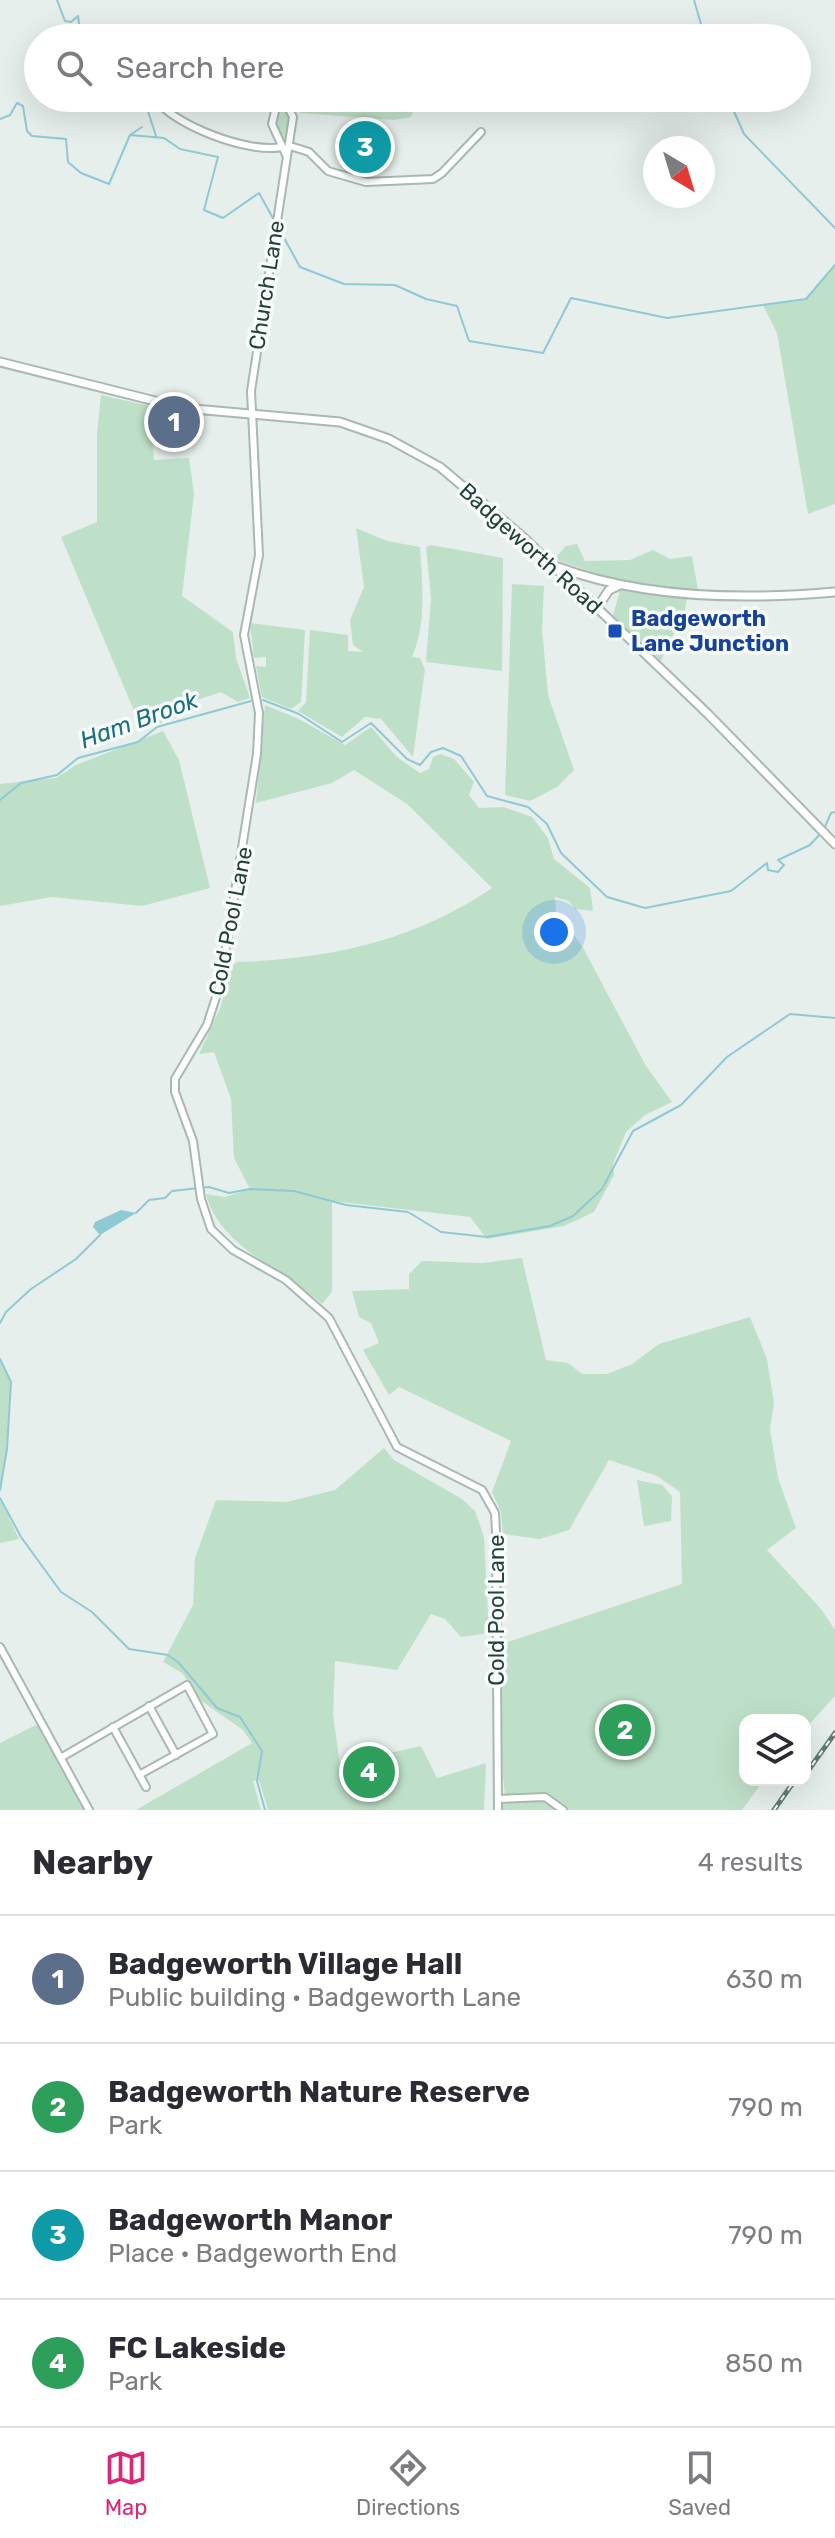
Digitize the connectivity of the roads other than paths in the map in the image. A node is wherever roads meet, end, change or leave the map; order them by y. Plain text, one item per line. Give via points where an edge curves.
1 (168, 112) edge
2 (275, 112) edge
3 (291, 112) edge
4 (481, 132) dead end
5 (290, 146) junction
6 (281, 147) junction
7 (286, 155) junction
8 (0, 362) edge
9 (252, 415) junction
10 (553, 565) junction
11 (588, 578) junction
12 (620, 585) junction
13 (580, 592) junction
14 (835, 592) edge
15 (597, 608) junction
16 (835, 844) edge
17 (0, 1647) edge
18 (149, 1706) junction
19 (113, 1727) junction
20 (176, 1755) junction
21 (62, 1757) junction
22 (139, 1775) junction
23 (146, 1787) dead end
24 (498, 1799) junction
25 (89, 1810) edge
26 (498, 1810) edge
27 (563, 1810) edge

1 - 6 street via 191,127 261,149
2 - 6 street, Church Lane via 272,124
3 - 5 street, Church Lane
4 - 5 street via 433,179 366,182 328,171 309,152
5 - 7 street, Church Lane
6 - 7 street, Church Lane
7 - 9 street, Church Lane via 258,328
8 - 9 street, Badgeworth Road via 183,408
9 - 10 street, Badgeworth Road via 340,422 389,439 440,467
9 - 24 street, Cold Pool Lane via 259,555 244,635 259,713 257,754 229,952 207,1025 175,1079 175,1092 193,1141 211,1229 233,1250 286,1280 329,1318 397,1447 482,1490 490,1500 496,1532
10 - 11 street
10 - 13 street, Badgeworth Road
11 - 12 street
11 - 13 street via 578,585
12 - 14 street via 713,595
12 - 15 street via 609,590
13 - 15 street, Badgeworth Road
15 - 16 street, Badgeworth Road
17 - 21 street
18 - 19 street
18 - 20 street
18 - 20 street via 187,1685 213,1734
19 - 21 street
19 - 22 street
20 - 22 street
21 - 25 street
22 - 23 street
24 - 26 street, Cold Pool Lane
24 - 27 street via 545,1797

